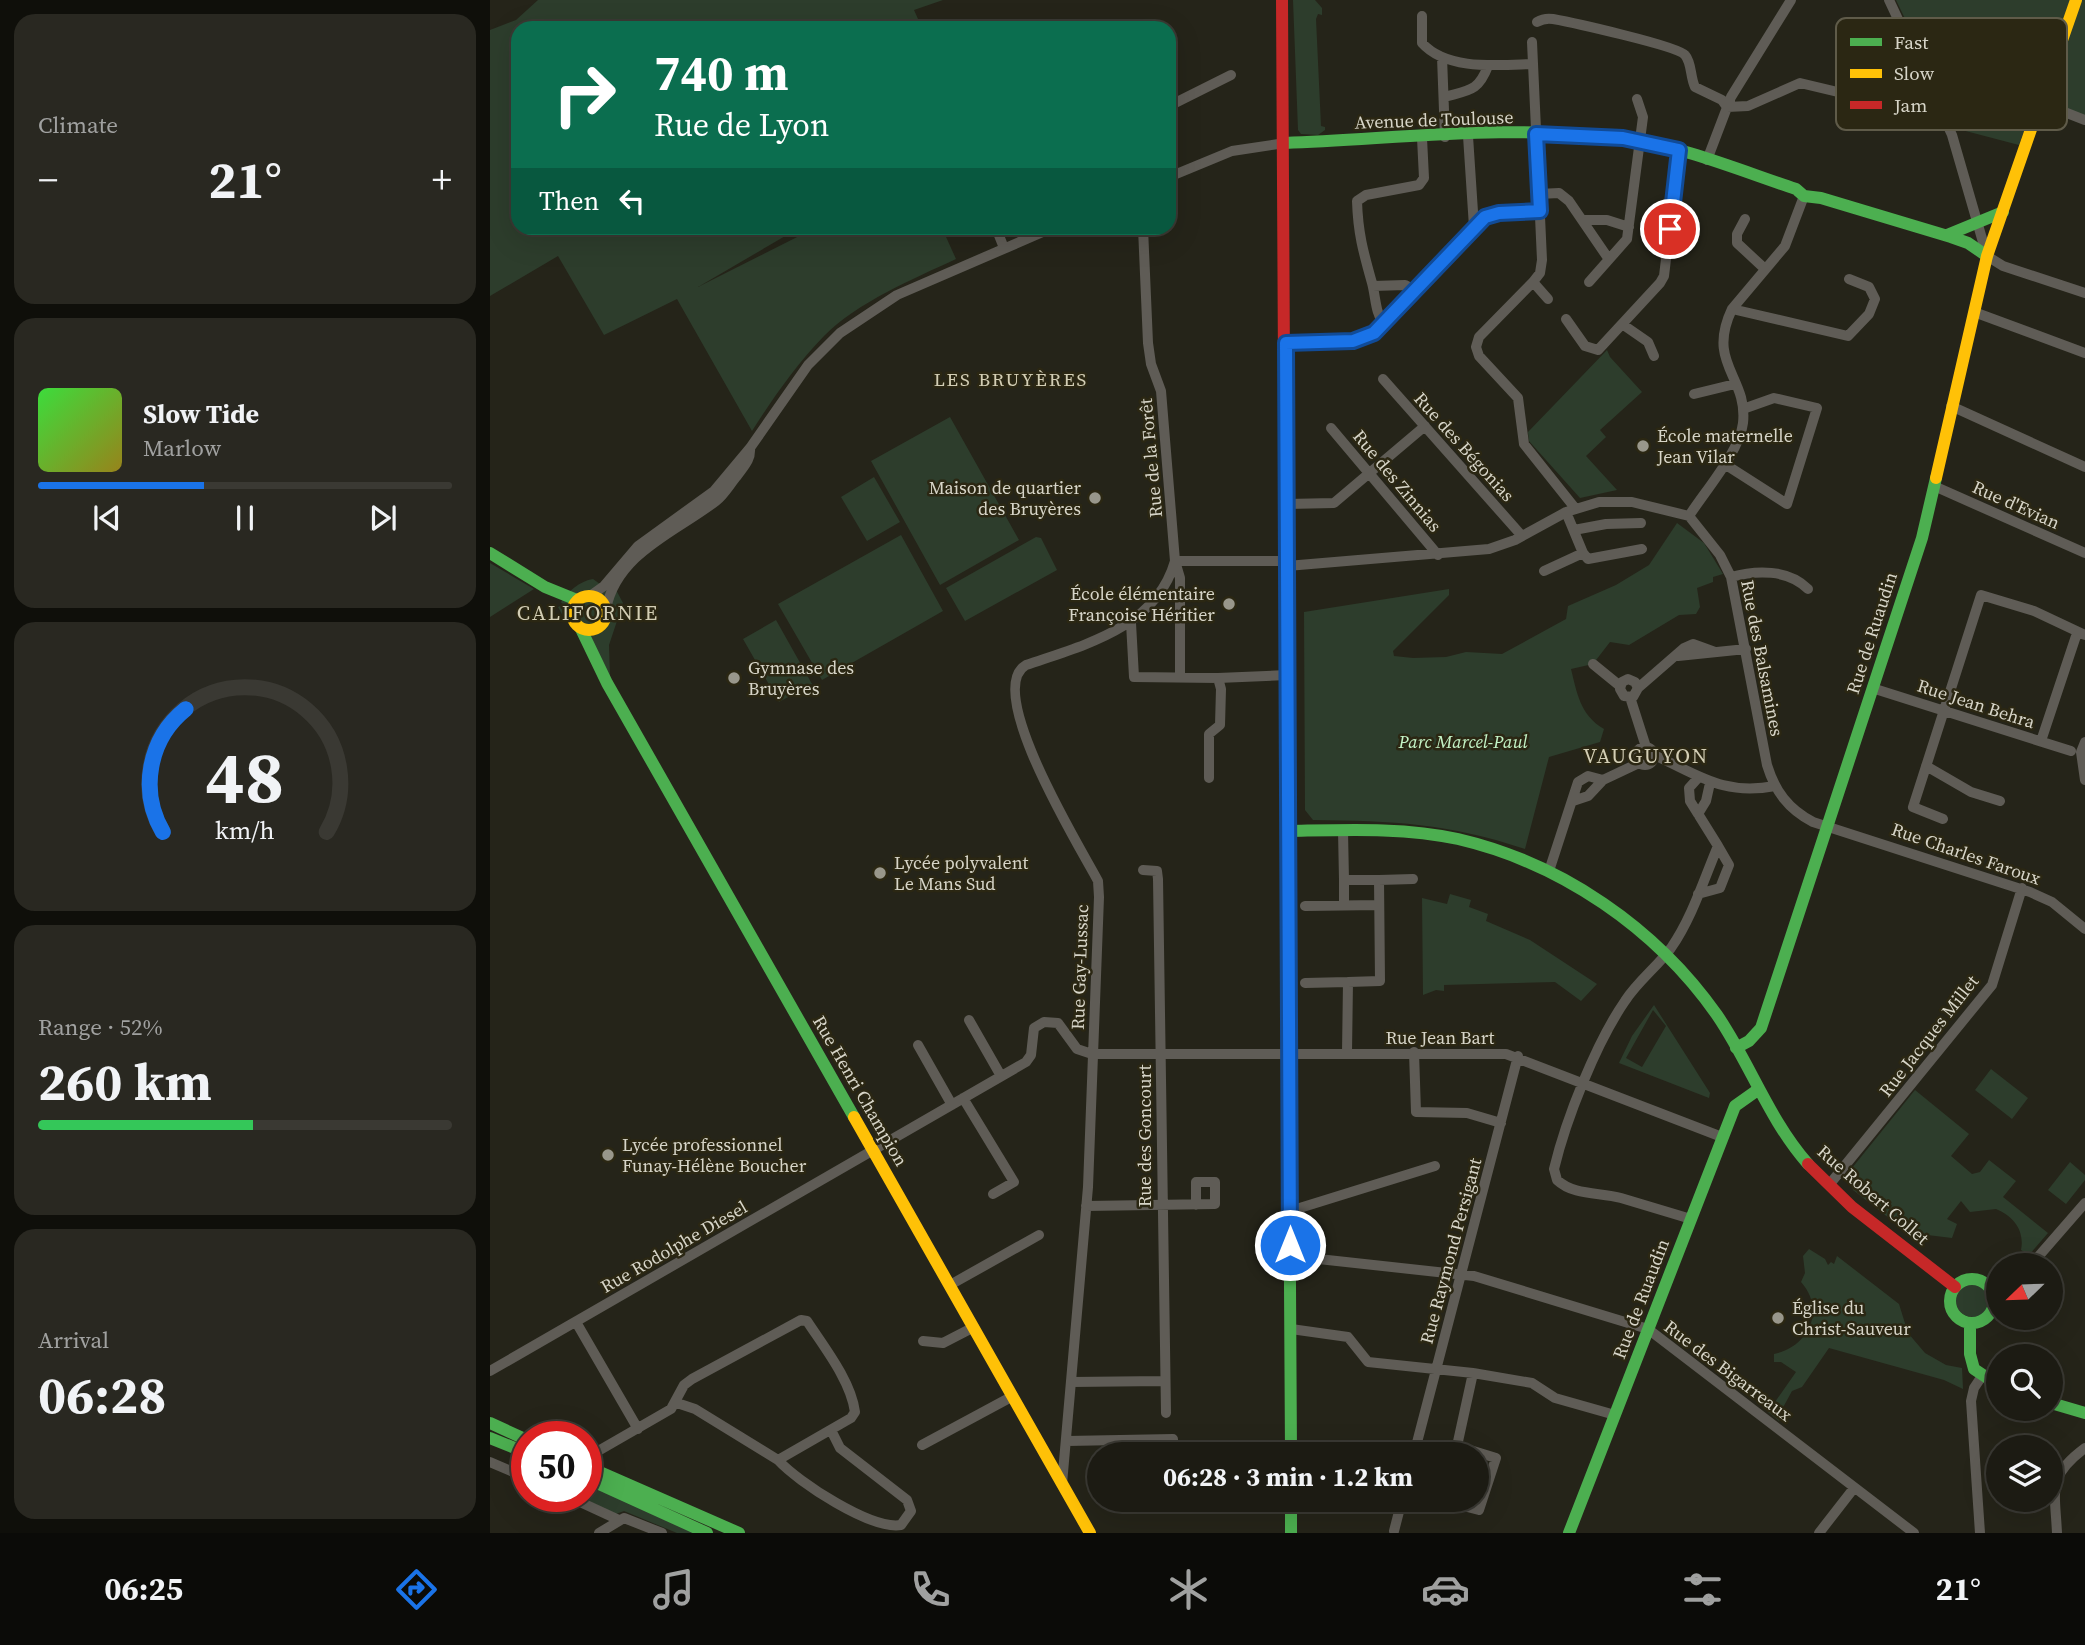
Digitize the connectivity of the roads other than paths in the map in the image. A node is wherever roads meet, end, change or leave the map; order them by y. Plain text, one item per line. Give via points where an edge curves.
1 (1282, 0) edge
2 (1791, 0) edge
3 (1889, 0) edge
4 (2076, 0) edge
5 (1422, 16) dead end
6 (1897, 18) edge
7 (1537, 22) dead end
8 (2067, 25) edge
9 (1532, 42) dead end
10 (1442, 57) junction
11 (1533, 64) junction
12 (1488, 66) junction
13 (1231, 75) dead end
14 (1836, 92) edge
15 (1444, 97) junction
16 (1637, 99) dead end
17 (1176, 102) edge
18 (1727, 107) junction
19 (2067, 113) edge
20 (2085, 120) edge
21 (1949, 130) edge
22 (2030, 130) edge
23 (1536, 134) junction
24 (1468, 136) junction
25 (1445, 137) junction
26 (1422, 138) junction
27 (1639, 141) junction
28 (1285, 143) junction
29 (1679, 150) junction
30 (1707, 160) junction
31 (1176, 171) edge
32 (1539, 194) junction
33 (1804, 196) junction
34 (1540, 211) junction
35 (2003, 212) junction
36 (1745, 219) dead end
37 (1584, 220) junction
38 (1976, 221) junction
39 (1474, 227) junction
40 (1629, 227) junction
41 (999, 235) edge
42 (1035, 235) edge
43 (1143, 235) edge
44 (1947, 235) junction
45 (1004, 248) junction
46 (1987, 256) junction
47 (1608, 258) junction
48 (1765, 269) junction
49 (1849, 279) dead end
50 (1534, 282) junction
51 (1589, 282) dead end
52 (1373, 285) junction
53 (1416, 290) junction
54 (2085, 293) edge
55 (1548, 299) dead end
56 (1732, 309) junction
57 (1974, 312) junction
58 (1566, 319) dead end
59 (1622, 324) junction
60 (1384, 325) junction
61 (1286, 343) junction
62 (2085, 353) edge
63 (1654, 356) dead end
64 (1383, 379) dead end
65 (1735, 384) junction
66 (1694, 394) dead end
67 (1951, 406) junction
68 (1743, 409) junction
69 (1425, 426) junction
70 (1331, 428) dead end
71 (750, 448) junction
72 (1723, 463) junction
73 (2085, 467) edge
74 (1370, 474) junction
75 (1934, 486) junction
76 (1287, 504) junction
77 (1571, 510) junction
78 (1689, 516) junction
79 (1641, 523) dead end
80 (1574, 530) junction
81 (1522, 536) junction
82 (1642, 549) dead end
83 (490, 553) edge
84 (1583, 553) junction
85 (2085, 553) edge
86 (1438, 555) junction
87 (1175, 561) junction
88 (1287, 563) junction
89 (1544, 571) dead end
90 (1731, 577) junction
91 (545, 587) junction
92 (1808, 589) dead end
93 (590, 596) junction
94 (577, 600) junction
95 (606, 609) junction
96 (571, 615) junction
97 (1131, 623) junction
98 (598, 628) junction
99 (580, 629) junction
100 (2081, 634) edge
101 (1746, 649) junction
102 (1593, 664) dead end
103 (599, 666) junction
104 (1287, 675) junction
105 (1180, 677) junction
106 (1218, 678) junction
107 (1620, 686) junction
108 (1638, 688) junction
109 (1872, 688) junction
110 (1630, 698) junction
111 (1942, 710) junction
112 (2041, 741) junction
113 (2085, 741) edge
114 (1650, 751) junction
115 (2071, 751) dead end
116 (1926, 766) junction
117 (1209, 778) dead end
118 (1698, 778) junction
119 (1603, 780) junction
120 (2085, 780) edge
121 (1710, 783) junction
122 (1775, 786) junction
123 (1573, 801) junction
124 (2000, 801) dead end
125 (1698, 814) junction
126 (1943, 820) dead end
127 (1828, 825) junction
128 (1288, 831) junction
129 (1343, 831) junction
130 (1718, 846) junction
131 (1143, 870) dead end
132 (1549, 871) junction
133 (1413, 879) dead end
134 (1344, 880) junction
135 (1379, 880) junction
136 (2022, 888) junction
137 (1698, 894) junction
138 (1344, 905) junction
139 (1379, 905) junction
140 (1305, 906) dead end
141 (2085, 929) edge
142 (1665, 953) junction
143 (1305, 982) dead end
144 (1348, 982) junction
145 (969, 1020) dead end
146 (918, 1045) dead end
147 (1736, 1048) junction
148 (1414, 1052) junction
149 (1347, 1053) junction
150 (1092, 1054) junction
151 (1160, 1054) junction
152 (1289, 1054) junction
153 (1518, 1056) junction
154 (1001, 1076) junction
155 (1584, 1085) junction
156 (1759, 1089) junction
157 (963, 1098) junction
158 (952, 1105) junction
159 (1501, 1123) junction
160 (1722, 1137) junction
161 (873, 1150) junction
162 (1434, 1166) dead end
163 (1829, 1185) junction
164 (993, 1194) dead end
165 (2085, 1203) edge
166 (1161, 1205) junction
167 (1196, 1205) dead end
168 (1086, 1206) junction
169 (1290, 1211) junction
170 (1691, 1219) junction
171 (1039, 1235) dead end
172 (2041, 1253) edge
173 (1290, 1256) junction
174 (1462, 1273) junction
175 (1986, 1284) edge
176 (950, 1285) junction
177 (1955, 1287) junction
178 (1986, 1318) edge
179 (576, 1322) junction
180 (1970, 1323) junction
181 (974, 1327) junction
182 (1291, 1329) junction
183 (1648, 1329) junction
184 (923, 1341) dead end
185 (1436, 1369) junction
186 (490, 1371) edge
187 (1473, 1373) junction
188 (1980, 1379) junction
189 (1072, 1381) junction
190 (1163, 1381) junction
191 (1986, 1381) edge
192 (1013, 1396) junction
193 (677, 1403) junction
194 (2063, 1407) edge
195 (2080, 1412) edge
196 (1166, 1413) dead end
197 (1615, 1415) junction
198 (2085, 1422) edge
199 (490, 1423) edge
200 (638, 1429) junction
201 (831, 1430) junction
202 (511, 1433) edge
203 (490, 1437) edge
204 (1067, 1441) junction
205 (1173, 1442) edge
206 (1291, 1442) edge
207 (1417, 1442) edge
208 (1458, 1442) edge
209 (922, 1445) dead end
210 (511, 1446) edge
211 (2085, 1448) edge
212 (602, 1449) edge
213 (1489, 1456) edge
214 (778, 1460) junction
215 (490, 1462) edge
216 (511, 1471) edge
217 (602, 1473) edge
218 (1489, 1479) edge
219 (1062, 1484) junction
220 (602, 1485) edge
221 (1854, 1488) junction
222 (602, 1512) edge
223 (1291, 1512) edge
224 (1399, 1512) edge
225 (619, 1520) junction
226 (1394, 1531) dead end
227 (599, 1533) edge
228 (662, 1533) edge
229 (707, 1533) edge
230 (739, 1533) edge
231 (1090, 1533) edge
232 (1291, 1533) edge
233 (1569, 1533) edge
234 (1819, 1533) edge
235 (1914, 1533) edge
236 (1980, 1533) edge
237 (2057, 1533) edge

1 - 28 street
2 - 18 street
3 - 6 street
4 - 8 street, Rue de Ruaudin
5 - 10 street via 1422,43
7 - 18 street via 1550,18 1611,30 1680,51 1688,60 1695,86 1723,100
9 - 11 street
10 - 12 street
10 - 15 street
11 - 12 street
11 - 23 street
12 - 15 street via 1476,88
13 - 17 street
14 - 18 street via 1800,83 1748,106
15 - 25 street
16 - 27 street via 1643,117
18 - 30 street
19 - 20 street
21 - 38 street
22 - 35 street, Rue de Ruaudin
23 - 24 street, Avenue de Toulouse
23 - 27 street, Avenue de Toulouse
23 - 32 street
24 - 25 street, Avenue de Toulouse
24 - 39 street
25 - 26 street, Avenue de Toulouse
26 - 28 street, Avenue de Toulouse
26 - 52 street via 1424,178 1419,185 1356,201 1359,242
27 - 29 street, Avenue de Toulouse
27 - 40 street
28 - 31 street via 1232,151
28 - 61 street
29 - 30 street, Avenue de Toulouse
29 - 59 street via 1664,276
30 - 33 street, Avenue de Toulouse via 1796,189
32 - 34 street
32 - 37 street via 1559,193
33 - 44 street, Avenue de Toulouse
33 - 48 street via 1791,235
34 - 39 street via 1499,213
34 - 50 street via 1542,260
35 - 38 street via 1988,221
35 - 46 street, Rue de Ruaudin
36 - 48 street via 1737,243
37 - 40 street
37 - 47 street
38 - 44 street
38 - 46 street
39 - 53 street
40 - 47 street via 1626,239
41 - 45 street
42 - 45 street
43 - 87 street, Rue de la Forêt via 1148,343 1161,391
44 - 46 street, Avenue de Toulouse
45 - 71 street via 897,295 840,333 808,365
46 - 54 street via 2003,266
46 - 57 street, Rue de Ruaudin
47 - 51 street
48 - 56 street
49 - 56 street via 1869,287 1875,299 1869,314 1848,337
50 - 55 street
50 - 77 street via 1479,337 1476,347 1518,398 1524,444
52 - 53 street via 1405,285
52 - 60 street
53 - 60 street
56 - 65 street via 1722,344
57 - 62 street
57 - 67 street, Rue de Ruaudin
58 - 59 street via 1585,346 1598,350
59 - 63 street via 1648,342
60 - 61 street via 1353,341
61 - 76 street
64 - 69 street, Rue des Bégonias
65 - 66 street
65 - 68 street
67 - 73 street
67 - 75 street, Rue de Ruaudin
68 - 72 street via 1741,432
68 - 72 street via 1773,398 1816,408 1787,504
69 - 74 street
69 - 81 street, Rue des Bégonias
70 - 74 street, Rue des Zinnias
71 - 93 street via 714,491 638,546
71 - 95 street via 751,457 719,499 630,564 616,582
72 - 78 street
74 - 76 street via 1334,503
74 - 86 street, Rue des Zinnias
75 - 85 street, Rue d'Evian
75 - 109 street, Rue de Ruaudin via 1922,538
76 - 88 street
77 - 78 street via 1599,502 1632,502
77 - 80 street
77 - 81 street
78 - 90 street, Rue des Balsamines
79 - 80 street
80 - 84 street
81 - 86 street via 1489,549
82 - 84 street via 1588,559
83 - 91 street
84 - 89 street
86 - 88 street
87 - 88 street
87 - 97 street, Rue Gay-Lussac via 1156,596
87 - 105 street, Rue de la Forêt via 1180,578
88 - 104 street
90 - 92 street via 1762,570
90 - 101 street, Rue des Balsamines
91 - 94 street
91 - 96 street
93 - 94 street
93 - 95 street
94 - 96 street
95 - 98 street
96 - 99 street
97 - 105 street via 1134,677
97 - 150 street, Rue Gay-Lussac via 1026,665 1017,672 1013,688 1020,728 1098,881
98 - 99 street
98 - 103 street, Rue Henri Champion
99 - 103 street, Rue Henri Champion
100 - 111 street via 2034,611 1981,596
100 - 112 street
101 - 108 street via 1715,652 1693,644
101 - 122 street, Rue des Balsamines
102 - 107 street
103 - 161 street, Rue Henri Champion
104 - 106 street
104 - 128 street
105 - 106 street
106 - 117 street via 1220,726 1209,734
107 - 108 street via 1628,679
107 - 110 street via 1622,694
108 - 110 street
109 - 111 street, Rue Jean Behra
109 - 127 street, Rue de Ruaudin
110 - 114 street
111 - 112 street, Rue Jean Behra
111 - 116 street
112 - 115 street, Rue Jean Behra
113 - 120 street via 2081,752
114 - 118 street
114 - 119 street via 1648,764 1639,763
116 - 124 street via 1972,792
116 - 126 street via 1913,807
118 - 121 street
118 - 125 street via 1689,795
119 - 123 street via 1588,796
119 - 123 street via 1596,776 1582,779
121 - 122 street via 1749,791
121 - 125 street
122 - 127 street, Rue des Balsamines via 1794,810
123 - 132 street
125 - 130 street
127 - 136 street, Rue Charles Faroux
127 - 147 street, Rue de Ruaudin via 1761,1028
128 - 129 street, Rue Robert Collet
128 - 152 street
129 - 132 street, Rue Robert Collet via 1395,831 1459,840
129 - 134 street
130 - 137 street
130 - 137 street via 1729,865 1720,888
131 - 151 street, Rue des Goncourt via 1157,872 1158,879
132 - 142 street, Rue Robert Collet via 1607,906
133 - 135 street
134 - 135 street
134 - 138 street
135 - 139 street
136 - 141 street, Rue Charles Faroux via 2052,902
136 - 163 street, Rue Jacques Millet via 1992,985
137 - 142 street
138 - 139 street
138 - 140 street
139 - 144 street via 1380,981
142 - 147 street, Rue Robert Collet via 1714,1011
142 - 155 street via 1611,1023
143 - 144 street
144 - 149 street
145 - 154 street
146 - 158 street
147 - 156 street, Rue Robert Collet
148 - 149 street, Rue Jean Bart
148 - 153 street, Rue Jean Bart
148 - 159 street via 1416,1112 1467,1113
149 - 152 street, Rue Jean Bart
150 - 151 street, Rue Jean Bart
150 - 154 street, Rue Rodolphe Diesel via 1077,1049 1058,1023 1044,1021 1034,1028 1026,1062
150 - 168 street, Rue Gay-Lussac
151 - 152 street, Rue Jean Bart
151 - 166 street, Rue des Goncourt
152 - 169 street
153 - 155 street, Rue Jean Bart
153 - 159 street, Rue Raymond Persigant
154 - 157 street, Rue Rodolphe Diesel
155 - 160 street, Rue Jean Bart
155 - 170 street via 1555,1163 1557,1180 1584,1192
156 - 160 street, Rue de Ruaudin via 1735,1106
156 - 163 street, Rue Robert Collet via 1789,1142
157 - 158 street, Rue Rodolphe Diesel
157 - 164 street via 1014,1182
158 - 161 street, Rue Rodolphe Diesel
159 - 174 street, Rue Raymond Persigant
160 - 170 street, Rue de Ruaudin
161 - 176 street, Rue Henri Champion
161 - 179 street, Rue Rodolphe Diesel
162 - 169 street
163 - 177 street, Rue Robert Collet
165 - 172 street
166 - 167 street
166 - 168 street
166 - 190 street, Rue des Goncourt
168 - 189 street, Rue Gay-Lussac
169 - 173 street
170 - 183 street, Rue de Ruaudin
171 - 176 street
173 - 174 street, Rue des Bigarreaux
173 - 182 street
174 - 183 street, Rue des Bigarreaux
174 - 185 street, Rue Raymond Persigant
175 - 177 street via 1976,1279
176 - 181 street, Rue Henri Champion
177 - 180 street via 1951,1308
178 - 180 street
179 - 186 street, Rue Rodolphe Diesel
179 - 200 street
180 - 188 street via 1971,1363
181 - 184 street via 943,1343
181 - 192 street, Rue Henri Champion
182 - 185 street via 1348,1337 1368,1362
182 - 206 street
183 - 197 street, Rue de Ruaudin
183 - 221 street, Rue des Bigarreaux
185 - 187 street
185 - 207 street, Rue Raymond Persigant
187 - 197 street via 1532,1383 1555,1398
187 - 208 street
188 - 191 street
188 - 236 street via 1971,1401
189 - 190 street
189 - 204 street, Rue Gay-Lussac
190 - 196 street, Rue des Goncourt
192 - 209 street
192 - 219 street, Rue Henri Champion
193 - 200 street
193 - 201 street via 684,1385 706,1371 791,1324 807,1321 855,1412
193 - 214 street via 695,1409
194 - 195 street
195 - 198 street
197 - 233 street, Rue de Ruaudin
199 - 202 street
200 - 212 street
201 - 214 street
201 - 214 street via 840,1448 907,1500 912,1511 901,1525 884,1524 815,1492
203 - 210 street
204 - 205 street
204 - 219 street, Rue Gay-Lussac
211 - 237 street via 2059,1471 2055,1486
213 - 218 street via 1496,1458
215 - 216 street
217 - 230 street
219 - 231 street, Rue Henri Champion
220 - 229 street
221 - 234 street
221 - 235 street, Rue des Bigarreaux
222 - 225 street
223 - 232 street
224 - 226 street
225 - 227 street
225 - 228 street via 630,1518

